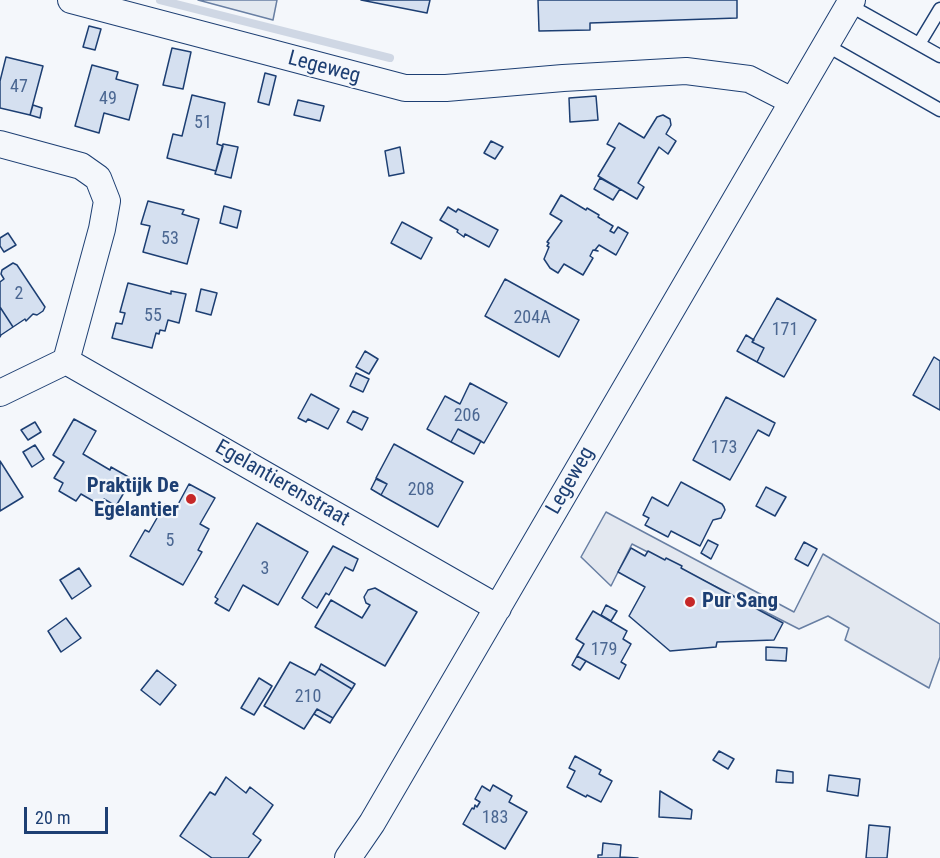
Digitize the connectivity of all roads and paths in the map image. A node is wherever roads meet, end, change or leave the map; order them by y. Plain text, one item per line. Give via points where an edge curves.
1 (71, 0) edge
2 (850, 2) edge
3 (940, 9) edge
4 (920, 44) junction
5 (826, 45) junction
6 (940, 56) edge
7 (792, 101) junction
8 (940, 110) edge
9 (0, 144) edge
10 (66, 360) junction
11 (0, 393) edge
12 (498, 608) junction
13 (348, 858) edge

1 - 7 street, Legeweg via 405,88 686,71 749,79
2 - 4 lane
2 - 5 street, Legeweg
3 - 4 lane
4 - 6 lane
5 - 7 street, Legeweg
5 - 8 lane
7 - 12 street, Legeweg
9 - 10 street via 81,166 98,178 107,201
10 - 11 street
10 - 12 street, Egelantierenstraat
12 - 13 street, Legeweg

